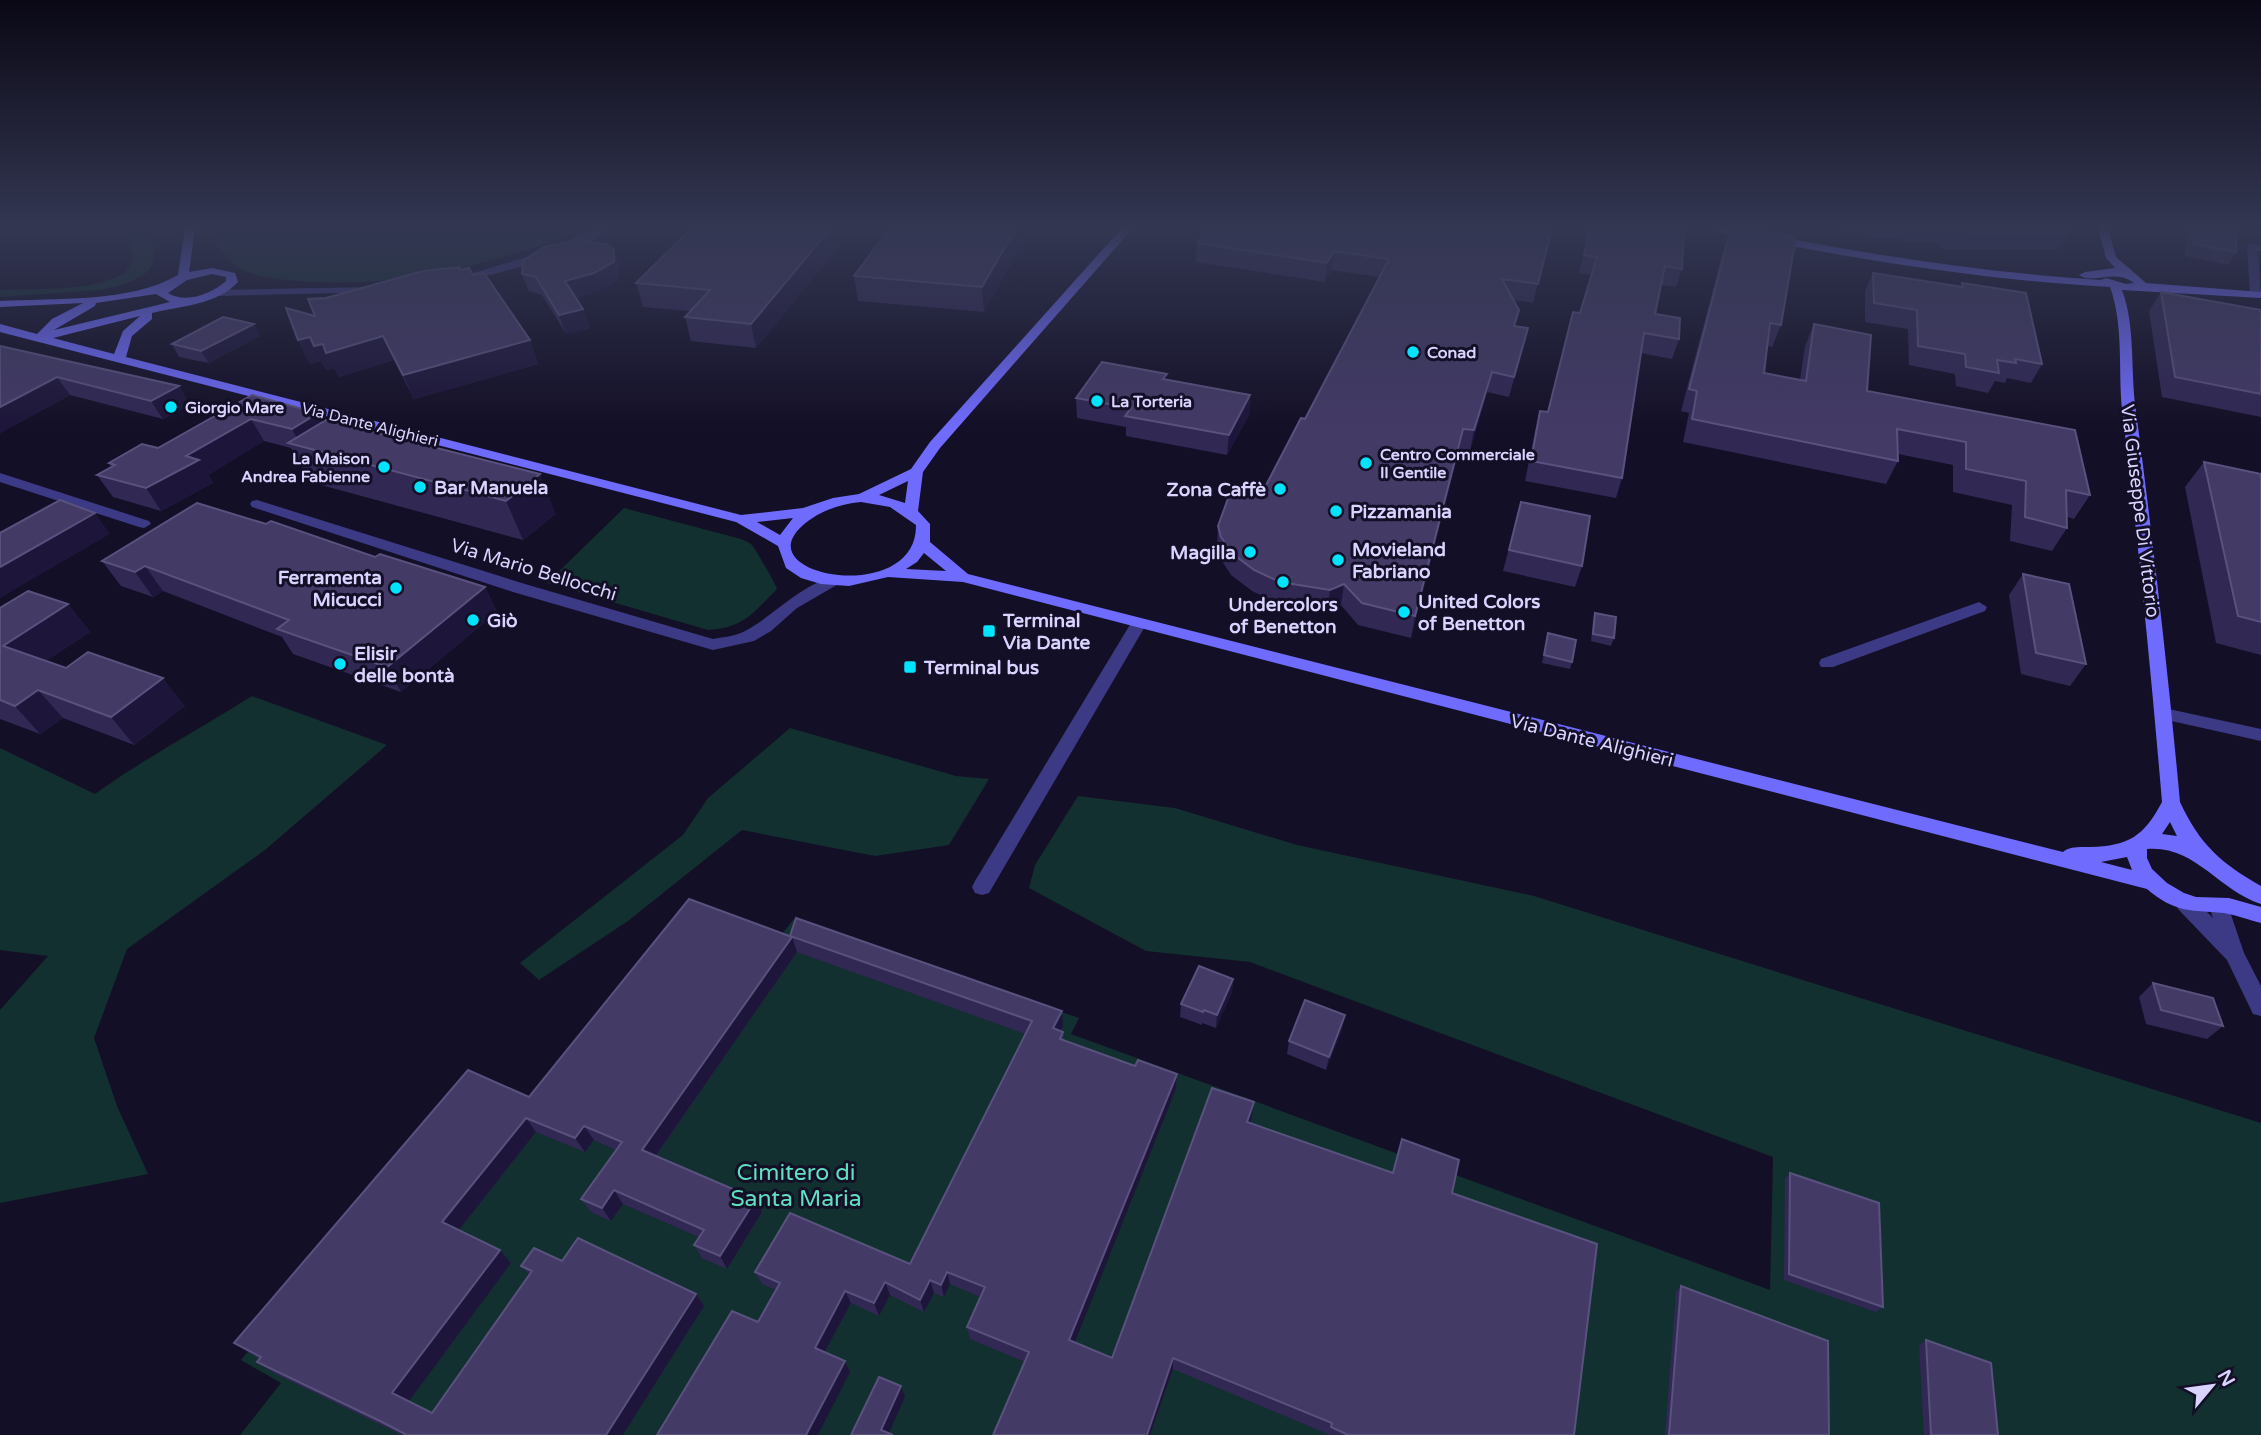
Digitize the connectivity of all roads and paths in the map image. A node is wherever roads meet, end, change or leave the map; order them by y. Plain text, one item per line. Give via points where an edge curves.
1 (128, 295) edge
2 (164, 295) edge
3 (208, 295) edge
4 (1068, 295) edge
5 (2101, 295) edge
6 (2118, 295) edge
7 (2131, 295) edge
8 (104, 299) junction
9 (191, 300) junction
10 (0, 304) edge
11 (2123, 307) junction
12 (155, 311) junction
13 (0, 328) edge
14 (38, 338) junction
15 (119, 360) junction
16 (916, 472) junction
17 (0, 477) edge
18 (863, 498) junction
19 (257, 504) dead end
20 (813, 510) junction
21 (912, 510) junction
22 (741, 519) junction
23 (144, 524) dead end
24 (785, 544) junction
25 (923, 544) junction
26 (804, 573) junction
27 (890, 573) junction
28 (963, 577) junction
29 (834, 582) junction
30 (791, 604) junction
31 (1979, 607) dead end
32 (1139, 622) junction
33 (1827, 663) dead end
34 (2164, 714) junction
35 (2261, 735) edge
36 (2171, 802) junction
37 (2141, 846) junction
38 (2047, 855) junction
39 (2214, 865) junction
40 (2153, 883) junction
41 (982, 887) dead end
42 (2261, 896) edge
43 (2185, 902) junction
44 (2222, 906) junction
45 (2261, 915) edge
46 (2234, 954) junction
47 (2261, 1007) edge

1 - 8 main road
2 - 9 main road
3 - 9 main road
4 - 16 main road via 935,444
5 - 11 main road
6 - 11 main road, Via Giuseppe Di Vittorio
7 - 11 main road
8 - 10 main road
8 - 14 main road via 56,322
9 - 12 main road
11 - 34 main road, Via Giuseppe Di Vittorio via 2127,394
12 - 14 main road
12 - 15 main road via 120,342
13 - 14 main road, Via Dante Alighieri
14 - 15 main road, Via Dante Alighieri
15 - 22 main road, Via Dante Alighieri
16 - 18 main road
16 - 21 main road
17 - 23 street
18 - 20 main road, Via Dante Alighieri
18 - 21 main road, Via Dante Alighieri via 891,501
19 - 30 street, Via Mario Bellocchi via 713,645 748,638
20 - 22 main road, Via Dante Alighieri
20 - 24 main road, Via Dante Alighieri via 790,529
21 - 25 main road via 923,524
22 - 24 main road, Via Dante Alighieri
24 - 26 main road, Via Dante Alighieri via 787,558
25 - 27 main road, Via Dante Alighieri via 912,559
25 - 28 main road, Via Dante Alighieri
26 - 29 main road, Via Dante Alighieri
26 - 30 street, Via Mario Bellocchi
27 - 28 main road, Via Dante Alighieri
27 - 29 main road, Via Dante Alighieri
28 - 32 main road, Via Dante Alighieri
29 - 30 street, Via Mario Bellocchi
31 - 33 street
32 - 38 main road, Via Dante Alighieri
32 - 41 street
34 - 35 street
34 - 36 main road, Via Giuseppe Di Vittorio
36 - 37 main road via 2161,825
36 - 39 main road, Via Giuseppe Di Vittorio via 2184,831
37 - 38 main road, Via Dante Alighieri via 2096,855
37 - 39 main road, Via Dante Alighieri via 2158,840 2174,842
37 - 40 main road, Via Dante Alighieri via 2135,859
38 - 40 main road, Via Dante Alighieri
39 - 42 main road, Via Dante Alighieri
39 - 44 main road via 2227,883 2229,897
40 - 43 main road, Via Dante Alighieri
43 - 44 main road, Via Dante Alighieri
43 - 46 street
44 - 45 main road, Via Dante Alighieri
44 - 46 street
46 - 47 street

